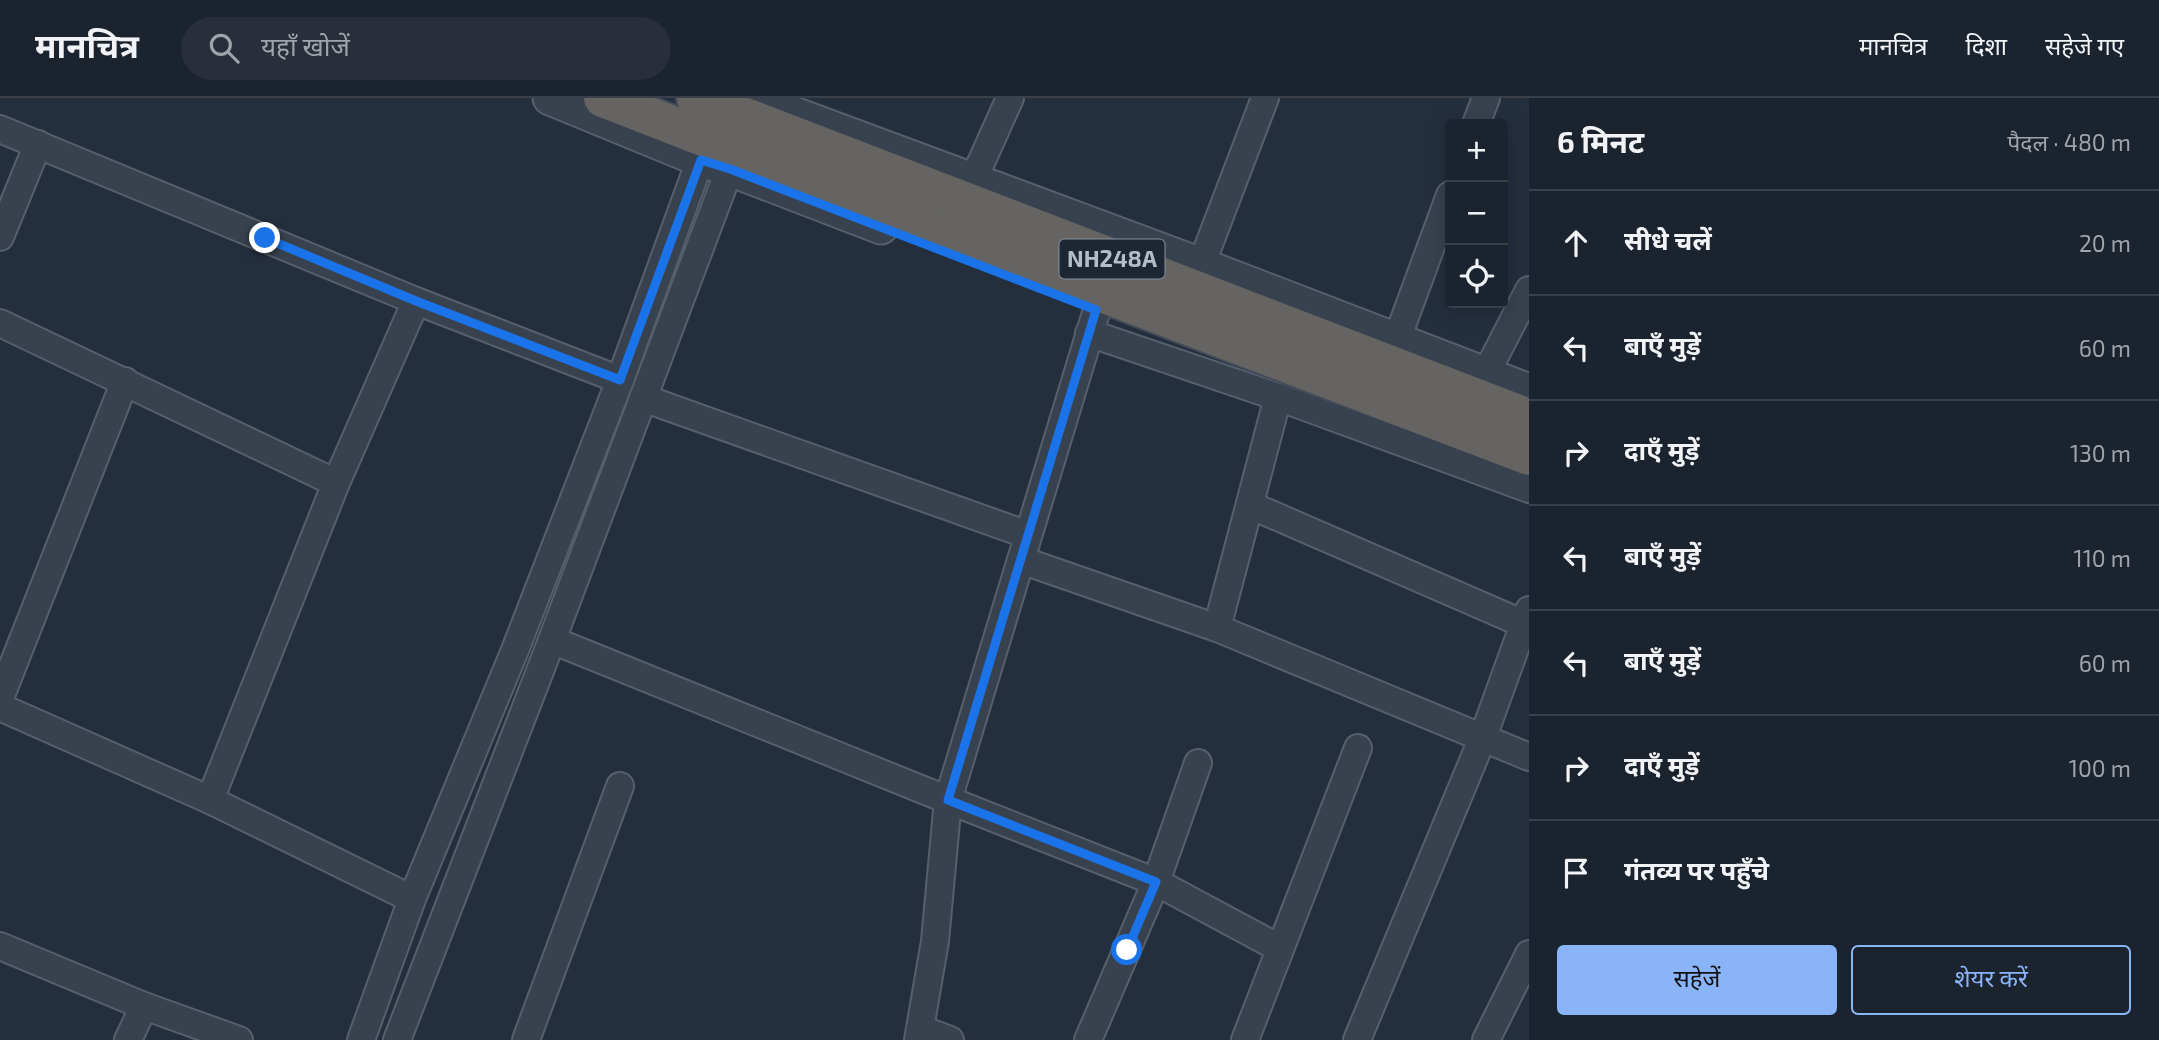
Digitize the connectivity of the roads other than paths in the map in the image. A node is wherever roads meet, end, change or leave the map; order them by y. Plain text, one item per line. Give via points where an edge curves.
1 (551, 98) edge
2 (603, 98) edge
3 (1010, 98) edge
4 (1265, 98) edge
5 (1486, 98) edge
6 (1478, 119) edge
7 (0, 129) edge
8 (796, 129) edge
9 (724, 130) edge
10 (38, 144) junction
11 (968, 191) junction
12 (1445, 209) edge
13 (0, 237) edge
14 (1197, 277) junction
15 (1529, 290) edge
16 (416, 301) junction
17 (1096, 312) junction
18 (0, 323) edge
19 (1393, 352) junction
20 (620, 380) junction
21 (125, 381) junction
22 (1480, 386) junction
23 (1529, 391) edge
24 (1278, 397) junction
25 (643, 398) junction
26 (1529, 418) edge
27 (1529, 456) edge
28 (1529, 471) edge
29 (336, 483) junction
30 (1529, 489) edge
31 (1250, 505) junction
32 (1025, 547) junction
33 (1526, 617) edge
34 (1217, 628) junction
35 (552, 640) junction
36 (0, 698) edge
37 (0, 706) edge
38 (1483, 737) junction
39 (1358, 748) dead end
40 (1529, 757) edge
41 (1198, 763) dead end
42 (621, 786) dead end
43 (210, 800) junction
44 (948, 800) junction
45 (1156, 882) junction
46 (412, 899) junction
47 (0, 946) edge
48 (1279, 948) junction
49 (1528, 961) edge
50 (144, 1006) junction
51 (920, 1034) edge
52 (128, 1040) edge
53 (239, 1040) edge
54 (361, 1040) edge
55 (397, 1040) edge
56 (526, 1040) edge
57 (950, 1040) edge
58 (1088, 1040) edge
59 (1245, 1040) edge
60 (1357, 1040) edge
61 (1486, 1040) edge

1 - 9 street
2 - 9 highway, NH248A
3 - 11 street
4 - 14 street
5 - 6 street
7 - 10 street
8 - 9 highway, NH248A
8 - 11 highway, NH248A
8 - 17 highway, NH248A
9 - 17 street
9 - 20 street
9 - 25 street
10 - 13 street
10 - 16 street
11 - 14 highway, NH248A
12 - 19 street
14 - 19 highway, NH248A
15 - 22 street
16 - 20 street
16 - 29 street
17 - 24 street
17 - 27 highway, NH248A
17 - 28 street
17 - 32 street
18 - 21 street
19 - 22 highway, NH248A
20 - 46 street
21 - 29 street
21 - 36 street
22 - 23 street
22 - 26 highway, NH248A
24 - 30 street
24 - 31 street
25 - 32 street
25 - 35 street
29 - 43 street
31 - 33 street
31 - 34 street
32 - 34 street
32 - 44 street
33 - 38 street
34 - 38 street
35 - 44 street
35 - 55 street
37 - 43 street
38 - 40 street
38 - 60 street
39 - 48 street
41 - 45 street
42 - 56 street
43 - 46 street
44 - 45 street
44 - 51 street via 935,941
45 - 48 street
45 - 58 street
46 - 54 street
47 - 50 street
48 - 59 street
49 - 61 street
50 - 52 street
50 - 53 street
51 - 57 street

